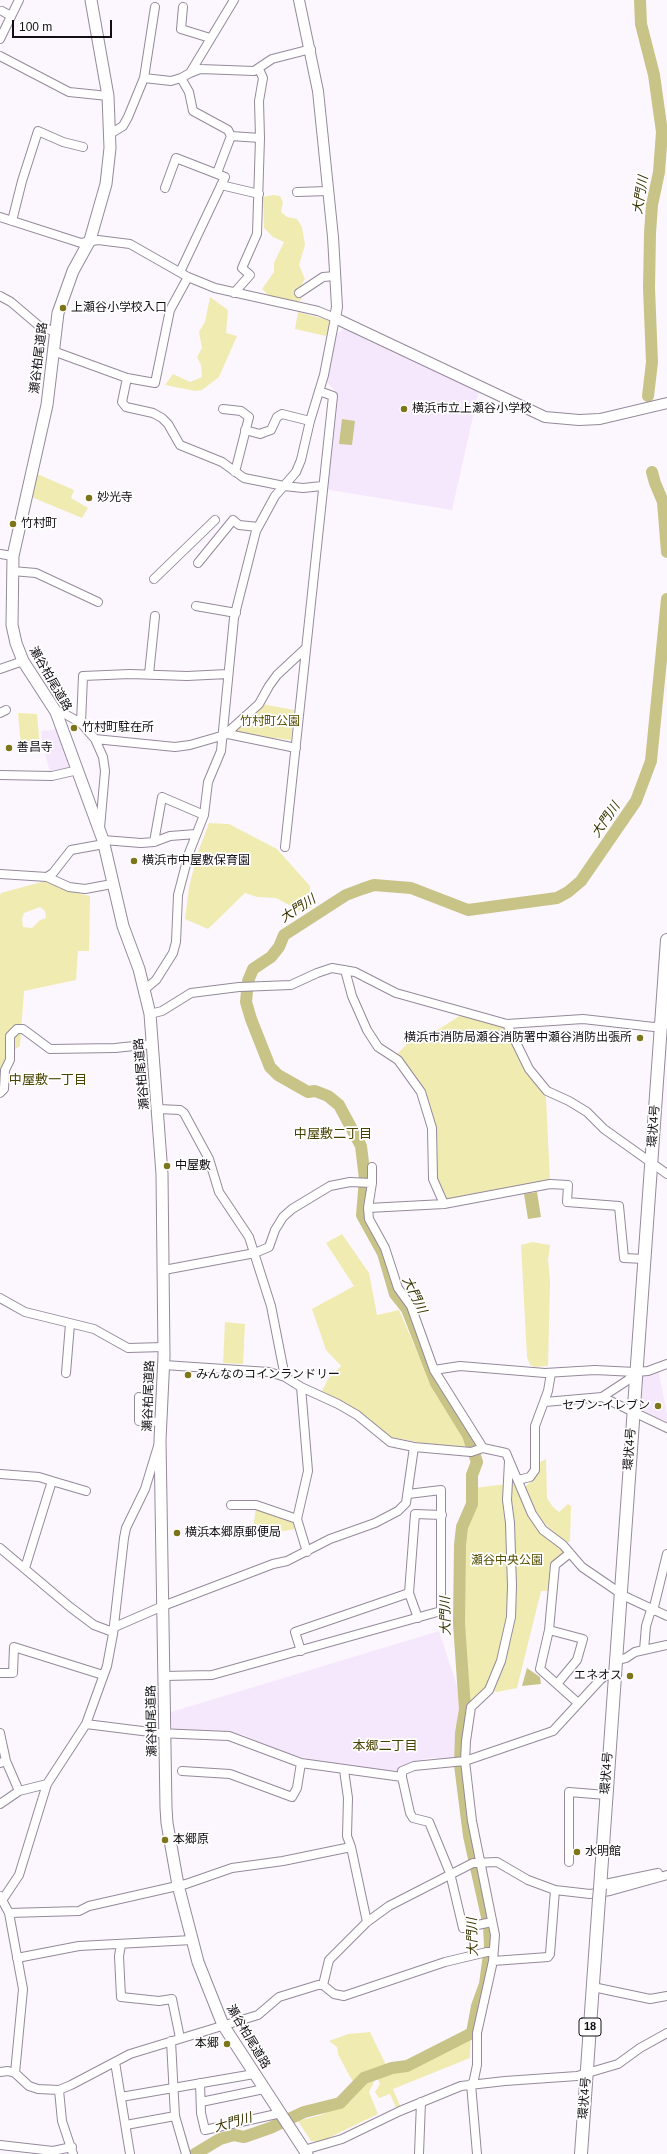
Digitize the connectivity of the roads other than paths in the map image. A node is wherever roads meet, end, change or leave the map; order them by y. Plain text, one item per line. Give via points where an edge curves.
1 (19, 0) edge
2 (91, 0) edge
3 (234, 0) edge
4 (299, 0) edge
5 (155, 7) dead end
6 (183, 7) dead end
7 (2, 11) dead end
8 (11, 16) junction
9 (210, 38) junction
10 (0, 39) edge
11 (311, 49) junction
12 (0, 56) edge
13 (259, 69) junction
14 (190, 73) junction
15 (144, 78) junction
16 (182, 78) junction
17 (108, 96) junction
18 (110, 134) junction
19 (230, 136) junction
20 (260, 138) junction
21 (83, 147) dead end
22 (217, 172) junction
23 (221, 185) junction
24 (165, 188) dead end
25 (328, 191) junction
26 (297, 192) dead end
27 (259, 194) junction
28 (0, 217) edge
29 (12, 221) junction
30 (90, 240) junction
31 (180, 272) junction
32 (188, 276) junction
33 (335, 276) junction
34 (234, 293) junction
35 (299, 293) dead end
36 (0, 296) edge
37 (335, 318) junction
38 (55, 332) junction
39 (53, 351) junction
40 (127, 378) junction
41 (319, 390) junction
42 (667, 403) edge
43 (223, 408) dead end
44 (310, 421) junction
45 (245, 430) junction
46 (235, 472) junction
47 (284, 486) junction
48 (322, 486) junction
49 (215, 520) dead end
50 (258, 527) junction
51 (0, 554) edge
52 (12, 556) junction
53 (198, 563) dead end
54 (12, 571) junction
55 (154, 579) dead end
56 (98, 602) dead end
57 (196, 606) dead end
58 (236, 613) junction
59 (155, 616) dead end
60 (306, 648) junction
61 (23, 661) junction
62 (0, 669) edge
63 (149, 674) junction
64 (228, 674) junction
65 (56, 712) junction
66 (81, 723) junction
67 (223, 734) junction
68 (95, 739) junction
69 (296, 748) junction
70 (78, 770) junction
71 (0, 775) edge
72 (204, 815) junction
73 (196, 834) junction
74 (102, 838) junction
75 (154, 842) junction
76 (286, 847) dead end
77 (0, 874) edge
78 (47, 877) junction
79 (112, 884) junction
80 (667, 940) edge
81 (666, 958) edge
82 (345, 970) junction
83 (144, 990) junction
84 (150, 1014) junction
85 (508, 1024) junction
86 (664, 1025) edge
87 (153, 1044) junction
88 (0, 1093) edge
89 (158, 1109) junction
90 (651, 1163) junction
91 (372, 1167) dead end
92 (667, 1174) edge
93 (367, 1183) junction
94 (444, 1204) junction
95 (368, 1208) junction
96 (255, 1253) junction
97 (644, 1260) junction
98 (164, 1270) junction
99 (0, 1298) edge
100 (70, 1324) junction
101 (164, 1347) junction
102 (667, 1364) edge
103 (164, 1365) junction
104 (434, 1370) junction
105 (635, 1372) junction
106 (66, 1373) dead end
107 (551, 1373) junction
108 (285, 1377) junction
109 (301, 1387) junction
110 (602, 1397) junction
111 (544, 1402) junction
112 (148, 1405) dead end
113 (633, 1412) junction
114 (161, 1422) junction
115 (667, 1428) edge
116 (160, 1440) junction
117 (414, 1447) junction
118 (477, 1450) junction
119 (509, 1461) junction
120 (0, 1474) edge
121 (518, 1480) junction
122 (52, 1481) junction
123 (86, 1491) dead end
124 (408, 1494) junction
125 (231, 1505) dead end
126 (442, 1515) junction
127 (297, 1518) junction
128 (0, 1548) edge
129 (308, 1552) junction
130 (570, 1553) junction
131 (667, 1554) edge
132 (25, 1568) junction
133 (665, 1568) edge
134 (409, 1593) junction
135 (620, 1594) junction
136 (163, 1606) junction
137 (652, 1610) junction
138 (667, 1616) edge
139 (418, 1618) junction
140 (113, 1629) junction
141 (549, 1630) junction
142 (667, 1645) edge
143 (644, 1650) junction
144 (301, 1651) junction
145 (615, 1661) junction
146 (0, 1673) edge
147 (614, 1674) junction
148 (103, 1675) junction
149 (164, 1676) junction
150 (556, 1684) junction
151 (578, 1703) junction
152 (86, 1724) junction
153 (0, 1733) edge
154 (165, 1734) junction
155 (463, 1761) junction
156 (3, 1762) edge
157 (301, 1763) junction
158 (344, 1770) junction
159 (182, 1771) dead end
160 (402, 1777) junction
161 (47, 1784) junction
162 (19, 1791) junction
163 (606, 1794) junction
164 (0, 1804) edge
165 (351, 1847) junction
166 (476, 1862) junction
167 (569, 1862) dead end
168 (450, 1873) junction
169 (667, 1874) edge
170 (178, 1885) junction
171 (555, 1890) junction
172 (600, 1891) junction
173 (2, 1897) edge
174 (9, 1913) junction
175 (367, 1922) junction
176 (492, 1922) junction
177 (192, 1940) junction
178 (121, 1945) junction
179 (490, 1952) junction
180 (18, 1958) junction
181 (493, 1961) junction
182 (323, 1985) junction
183 (593, 1988) junction
184 (667, 1996) edge
185 (223, 2025) junction
186 (667, 2033) edge
187 (180, 2038) junction
188 (171, 2041) junction
189 (115, 2062) junction
190 (0, 2068) edge
191 (8, 2072) edge
192 (587, 2073) junction
193 (254, 2074) junction
194 (200, 2083) junction
195 (472, 2084) junction
196 (174, 2088) junction
197 (264, 2089) junction
198 (59, 2090) junction
199 (121, 2097) junction
200 (201, 2102) junction
201 (421, 2102) junction
202 (281, 2113) junction
203 (176, 2116) junction
204 (126, 2125) junction
205 (0, 2145) edge
206 (72, 2151) edge
207 (306, 2152) edge
208 (130, 2154) edge
209 (186, 2154) edge
210 (420, 2154) edge
211 (477, 2154) edge
212 (581, 2154) edge

1 - 8 street
2 - 17 main road, 瀬谷柏尾道路
3 - 9 street
4 - 11 street
5 - 15 street
6 - 9 street via 182,29
7 - 8 street
8 - 10 street
9 - 14 street
11 - 13 street via 272,59
11 - 25 street
12 - 17 street via 69,92
13 - 14 street via 200,70
13 - 20 street via 263,78 259,101
14 - 16 street
15 - 16 street via 171,81
15 - 18 street via 123,126
16 - 19 street via 193,111 228,130
17 - 18 main road, 瀬谷柏尾道路
18 - 30 main road, 瀬谷柏尾道路 via 106,184
19 - 20 street
19 - 22 street
20 - 27 street
21 - 29 street via 38,131 33,158
22 - 23 street via 225,177
22 - 24 street via 176,158
23 - 27 street
23 - 31 street
25 - 26 street
25 - 33 street
27 - 34 street via 257,234 242,268 250,275
28 - 29 street
29 - 30 street via 81,242
30 - 31 street via 130,244
30 - 38 main road, 瀬谷柏尾道路 via 65,292
31 - 32 street
32 - 34 street
32 - 40 street via 170,310 155,383
33 - 35 street via 324,278
33 - 37 street
34 - 37 street via 318,311
36 - 38 street via 38,326
37 - 41 street
37 - 42 street via 552,418 600,419
38 - 39 main road, 瀬谷柏尾道路
39 - 40 street
39 - 52 main road, 瀬谷柏尾道路 via 47,405
40 - 46 street via 122,402 126,407 153,413 162,418 180,445 222,462
41 - 44 street
41 - 48 street via 333,396
43 - 45 street via 241,411 247,415 249,417
44 - 45 street via 282,414 277,417 271,430 260,434
44 - 47 street via 301,460 296,472
45 - 46 street
46 - 47 street via 244,478
47 - 48 street
47 - 50 street via 275,496
48 - 60 street
49 - 55 street
50 - 53 street via 240,525 233,520
50 - 58 street
51 - 52 street
52 - 54 main road, 瀬谷柏尾道路
54 - 56 street via 36,573
54 - 61 main road, 瀬谷柏尾道路 via 12,626
57 - 58 street
58 - 64 street
59 - 63 street
60 - 67 street via 277,675 259,704
60 - 69 street
61 - 62 street
61 - 65 main road, 瀬谷柏尾道路
63 - 64 street
63 - 66 street via 83,676
64 - 67 street
65 - 66 street
65 - 70 main road, 瀬谷柏尾道路
66 - 68 street
67 - 68 street via 175,747
67 - 69 street
67 - 72 street via 221,751 208,782
68 - 74 street via 103,757 105,771
69 - 76 street
70 - 71 street via 52,776
70 - 74 main road, 瀬谷柏尾道路
72 - 73 street
72 - 75 street via 162,797
73 - 75 street via 170,836
73 - 83 street via 178,895 176,942 173,953 156,980
74 - 75 street
74 - 78 street via 71,850
74 - 79 main road, 瀬谷柏尾道路
77 - 78 street
78 - 79 street via 69,887 85,889
79 - 83 main road, 瀬谷柏尾道路
80 - 81 main road, 環状4号 / 18
81 - 86 main road, 環状4号 / 18
82 - 84 street via 332,968 291,985 246,986 191,993 162,1011
82 - 85 street via 355,972 396,993
82 - 94 street via 352,996 367,1030 378,1047 398,1060 421,1092 432,1128 433,1179
83 - 84 main road, 瀬谷柏尾道路
84 - 87 main road, 瀬谷柏尾道路
85 - 86 street via 583,1019
85 - 90 street via 523,1057 540,1085 587,1112 604,1129
86 - 90 main road, 環状4号 / 18
87 - 88 street via 115,1048 50,1049 18,1029 10,1036 10,1060 5,1070 4,1089
87 - 89 main road, 瀬谷柏尾道路
89 - 96 street via 180,1110 184,1113 209,1159 219,1192 245,1229
89 - 98 main road, 瀬谷柏尾道路
90 - 92 street
90 - 97 main road, 環状4号 / 18
91 - 93 street
93 - 95 street
93 - 96 street via 350,1182 330,1186 292,1209 275,1230 269,1248
94 - 95 street
94 - 97 street via 550,1184 568,1185 567,1202 619,1206 624,1258
95 - 104 street via 369,1219 385,1248 398,1288 411,1306
96 - 98 street
96 - 108 street via 271,1306
97 - 105 main road, 環状4号 / 18
98 - 101 main road, 瀬谷柏尾道路
99 - 100 street via 21,1310
100 - 101 street via 94,1330 128,1348
100 - 106 street
101 - 103 main road, 瀬谷柏尾道路
102 - 105 street via 648,1371
103 - 108 street via 269,1372
103 - 114 main road, 瀬谷柏尾道路
104 - 107 street via 460,1366
104 - 118 street
105 - 107 street via 595,1370
105 - 110 street via 628,1380
105 - 113 main road, 環状4号 / 18
107 - 111 street
108 - 109 street
109 - 117 street via 344,1408 390,1442
109 - 127 street via 308,1471
110 - 111 street
110 - 113 street
111 - 121 street via 535,1426 535,1470 530,1477
112 - 114 street via 139,1401 138,1421
113 - 115 street
113 - 135 main road, 環状4号 / 18
114 - 116 main road, 瀬谷柏尾道路
116 - 136 main road, 瀬谷柏尾道路
116 - 140 street via 145,1489 126,1528
117 - 118 street
117 - 124 street
118 - 119 street via 506,1453
119 - 121 street
119 - 155 street via 507,1500 512,1586 510,1617 501,1661 489,1690 471,1707
120 - 122 street
121 - 130 street via 532,1514 543,1530
122 - 123 street
122 - 132 street
124 - 126 street via 441,1490
124 - 129 street via 406,1503 398,1511 375,1523 330,1539
125 - 127 street via 256,1505
126 - 134 street via 416,1514
126 - 139 street via 441,1611
127 - 129 street
128 - 132 street
129 - 136 street via 287,1562 273,1564
130 - 135 street via 582,1567
130 - 141 street via 555,1565
131 - 133 street
132 - 140 street via 57,1598 94,1625 110,1631
133 - 137 street
134 - 139 street
134 - 144 street via 295,1632
135 - 137 street
135 - 145 main road, 環状4号 / 18
136 - 140 street
136 - 149 main road, 瀬谷柏尾道路
137 - 138 street
137 - 143 street via 646,1626
139 - 144 street
140 - 148 street
141 - 150 street via 540,1669
141 - 150 street via 583,1638 577,1660
142 - 143 street
143 - 145 street
144 - 149 street via 212,1675
145 - 147 main road, 環状4号 / 18
146 - 148 street via 14,1673 14,1647
147 - 151 street via 605,1676
147 - 163 main road, 環状4号 / 18
148 - 152 street
149 - 154 main road, 瀬谷柏尾道路
150 - 151 street
151 - 155 street via 553,1731
152 - 154 street
152 - 161 street
153 - 156 street
154 - 157 street via 229,1736
154 - 170 main road, 瀬谷柏尾道路 via 167,1823
155 - 160 street via 414,1766 402,1771
155 - 166 street
156 - 162 street
157 - 158 street
157 - 159 street via 297,1788 292,1798 230,1774
158 - 160 street
158 - 165 street via 348,1798 347,1836
160 - 168 street via 410,1813 413,1818 429,1822
161 - 162 street
161 - 173 street via 19,1875
162 - 164 street
163 - 167 street via 569,1792
163 - 172 main road, 環状4号 / 18
165 - 170 street via 232,1868
165 - 175 street
166 - 168 street
166 - 171 street via 497,1862 528,1880
166 - 176 street
168 - 175 street via 389,1906
168 - 176 street via 463,1928
169 - 171 street via 610,1891 590,1894
169 - 172 street via 658,1873
170 - 174 street via 89,1906 79,1911
170 - 177 main road, 瀬谷柏尾道路
171 - 181 street via 548,1957
172 - 183 main road, 環状4号 / 18
173 - 174 street
174 - 180 street
175 - 182 street via 329,1960
176 - 179 street via 494,1935
177 - 178 street
177 - 185 main road, 瀬谷柏尾道路 via 204,1981
178 - 180 street via 79,1946
178 - 187 street via 121,1997 159,2001 172,1999
179 - 181 street
179 - 182 street via 445,1962 344,1996 334,1994
180 - 191 street via 23,1989
181 - 195 street via 477,2033 477,2065
182 - 185 street via 279,1997 258,2015
183 - 184 street via 650,1999
183 - 192 main road, 環状4号 / 18
185 - 187 street
185 - 193 main road, 瀬谷柏尾道路
186 - 192 street via 618,2064
187 - 188 street
188 - 189 street via 130,2054
188 - 196 street
189 - 198 street
189 - 199 street
190 - 191 street
191 - 198 street via 29,2086
192 - 195 street via 568,2077
192 - 212 main road, 環状4号 / 18
193 - 194 street
193 - 197 main road, 瀬谷柏尾道路
194 - 196 street
194 - 200 street
195 - 201 street
195 - 211 street
196 - 199 street
196 - 203 street
197 - 200 street
197 - 202 main road, 瀬谷柏尾道路
198 - 206 street via 62,2121
199 - 204 street
200 - 202 street via 205,2130
201 - 207 street via 360,2131
201 - 210 street
202 - 207 main road, 瀬谷柏尾道路
203 - 204 street
203 - 209 street
204 - 208 street
205 - 206 street

